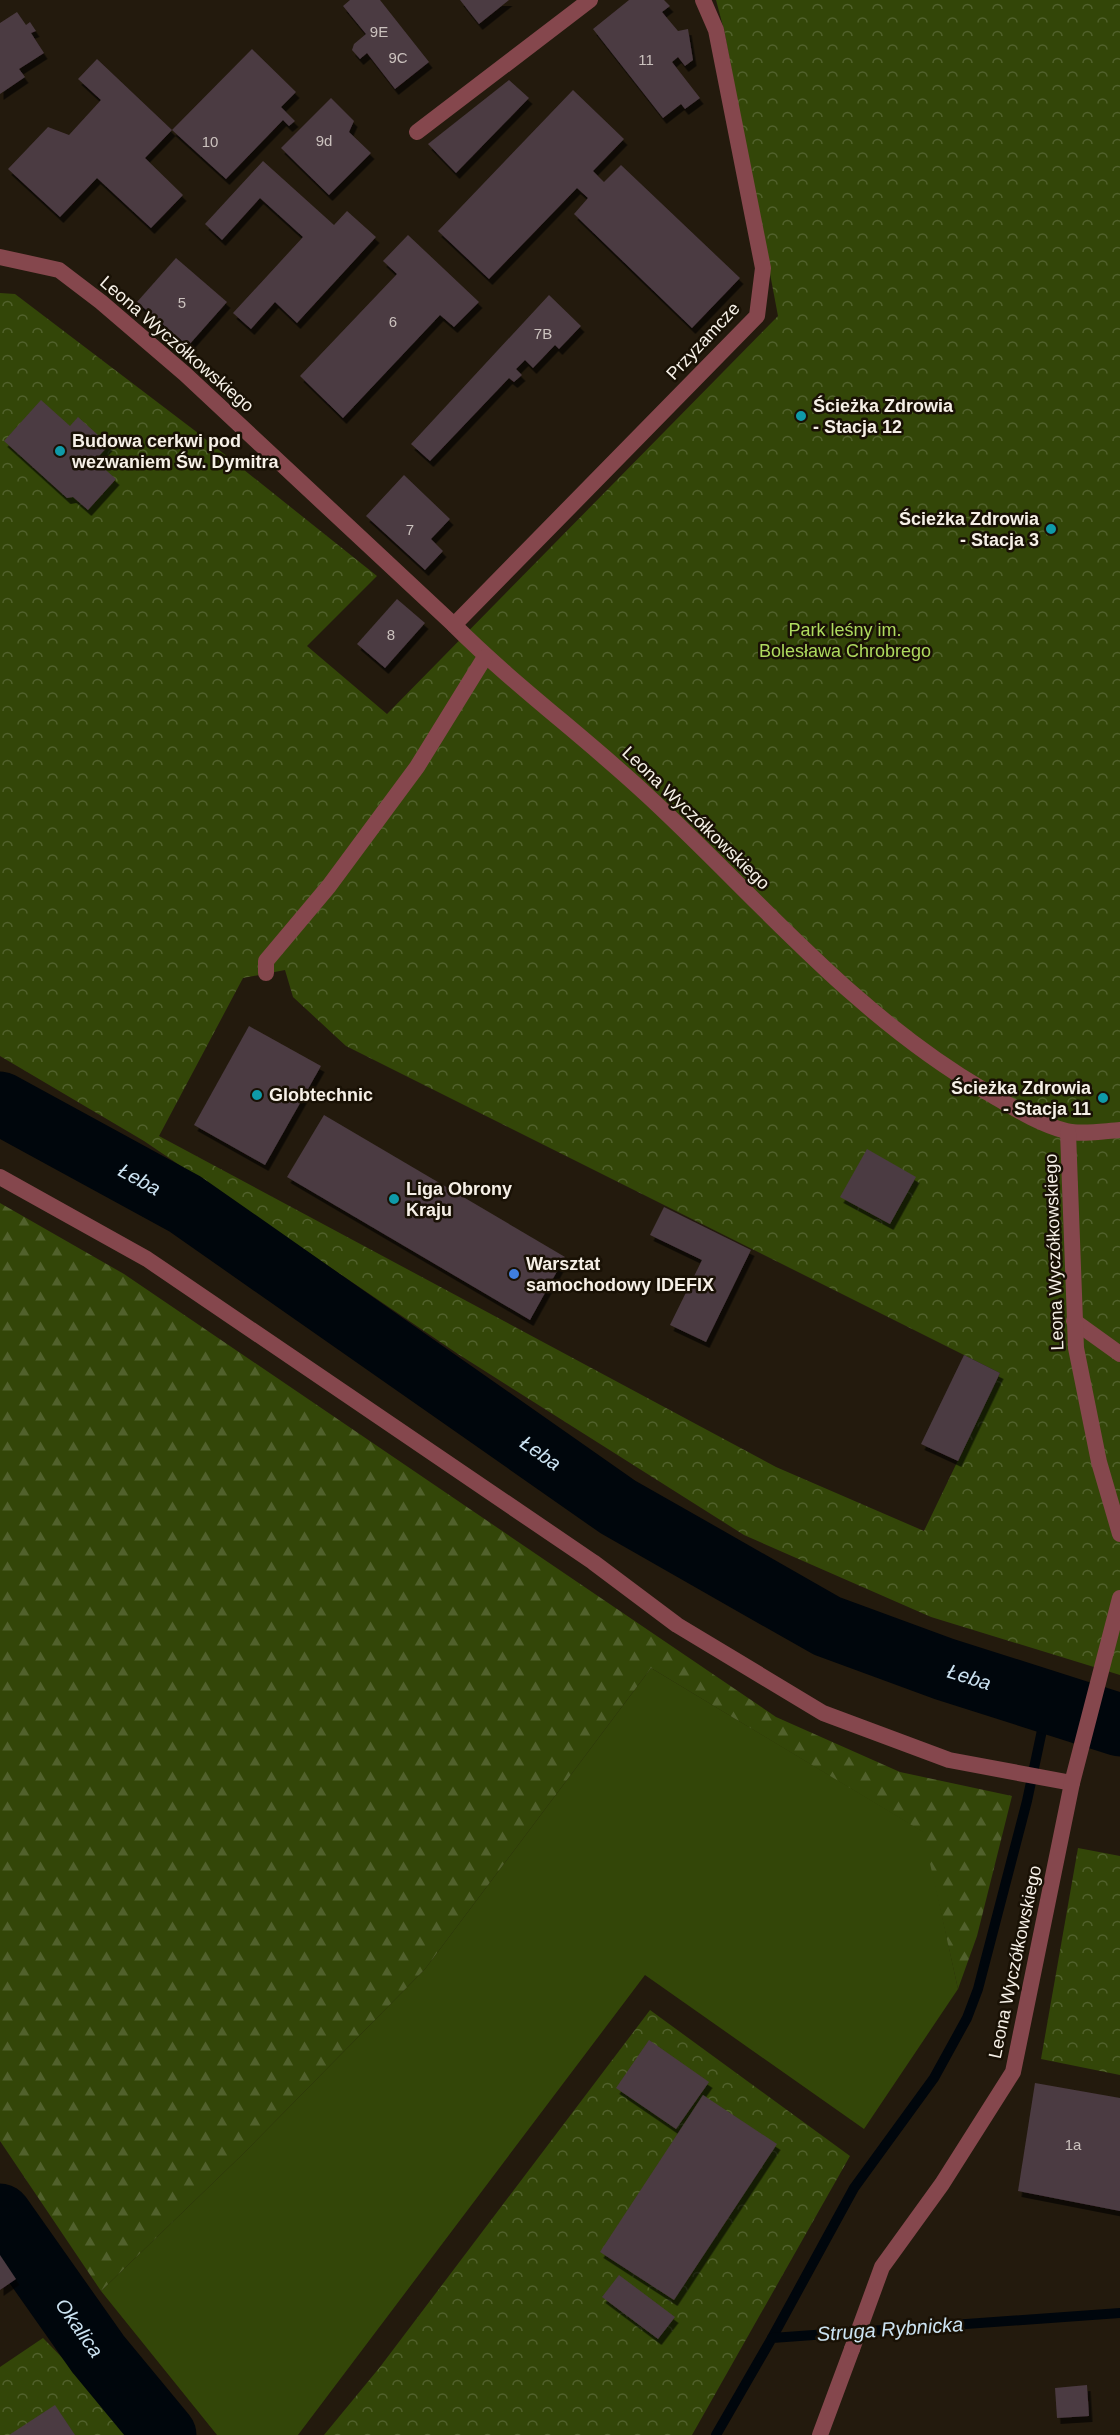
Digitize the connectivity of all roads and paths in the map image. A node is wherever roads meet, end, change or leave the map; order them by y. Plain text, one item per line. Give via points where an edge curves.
1 (590, 0) edge
2 (703, 0) edge
3 (417, 132) dead end
4 (0, 257) edge
5 (454, 625) junction
6 (485, 657) junction
7 (266, 973) dead end
8 (1120, 1130) edge
9 (1068, 1132) junction
10 (0, 1177) edge
11 (1074, 1321) junction
12 (1120, 1354) edge
13 (1120, 1534) edge
14 (1120, 1598) edge
15 (1072, 1783) junction
16 (820, 2435) edge

1 - 3 street
2 - 5 street, Przyzamcze via 716,30 763,268 757,316
4 - 5 street, Leona Wyczółkowskiego via 59,270 101,302 185,374
5 - 6 street, Leona Wyczółkowskiego
6 - 7 street via 417,767 329,886 266,961
6 - 9 street, Leona Wyczółkowskiego via 648,795 864,1006 940,1065 1034,1119
8 - 9 street
9 - 11 street, Leona Wyczółkowskiego
10 - 15 street via 147,1258 593,1562 677,1625 823,1713 949,1760
11 - 12 street
11 - 13 street, Leona Wyczółkowskiego via 1099,1462
14 - 15 street, Leona Wyczółkowskiego
15 - 16 street, Leona Wyczółkowskiego via 1013,2072 942,2184 882,2267

